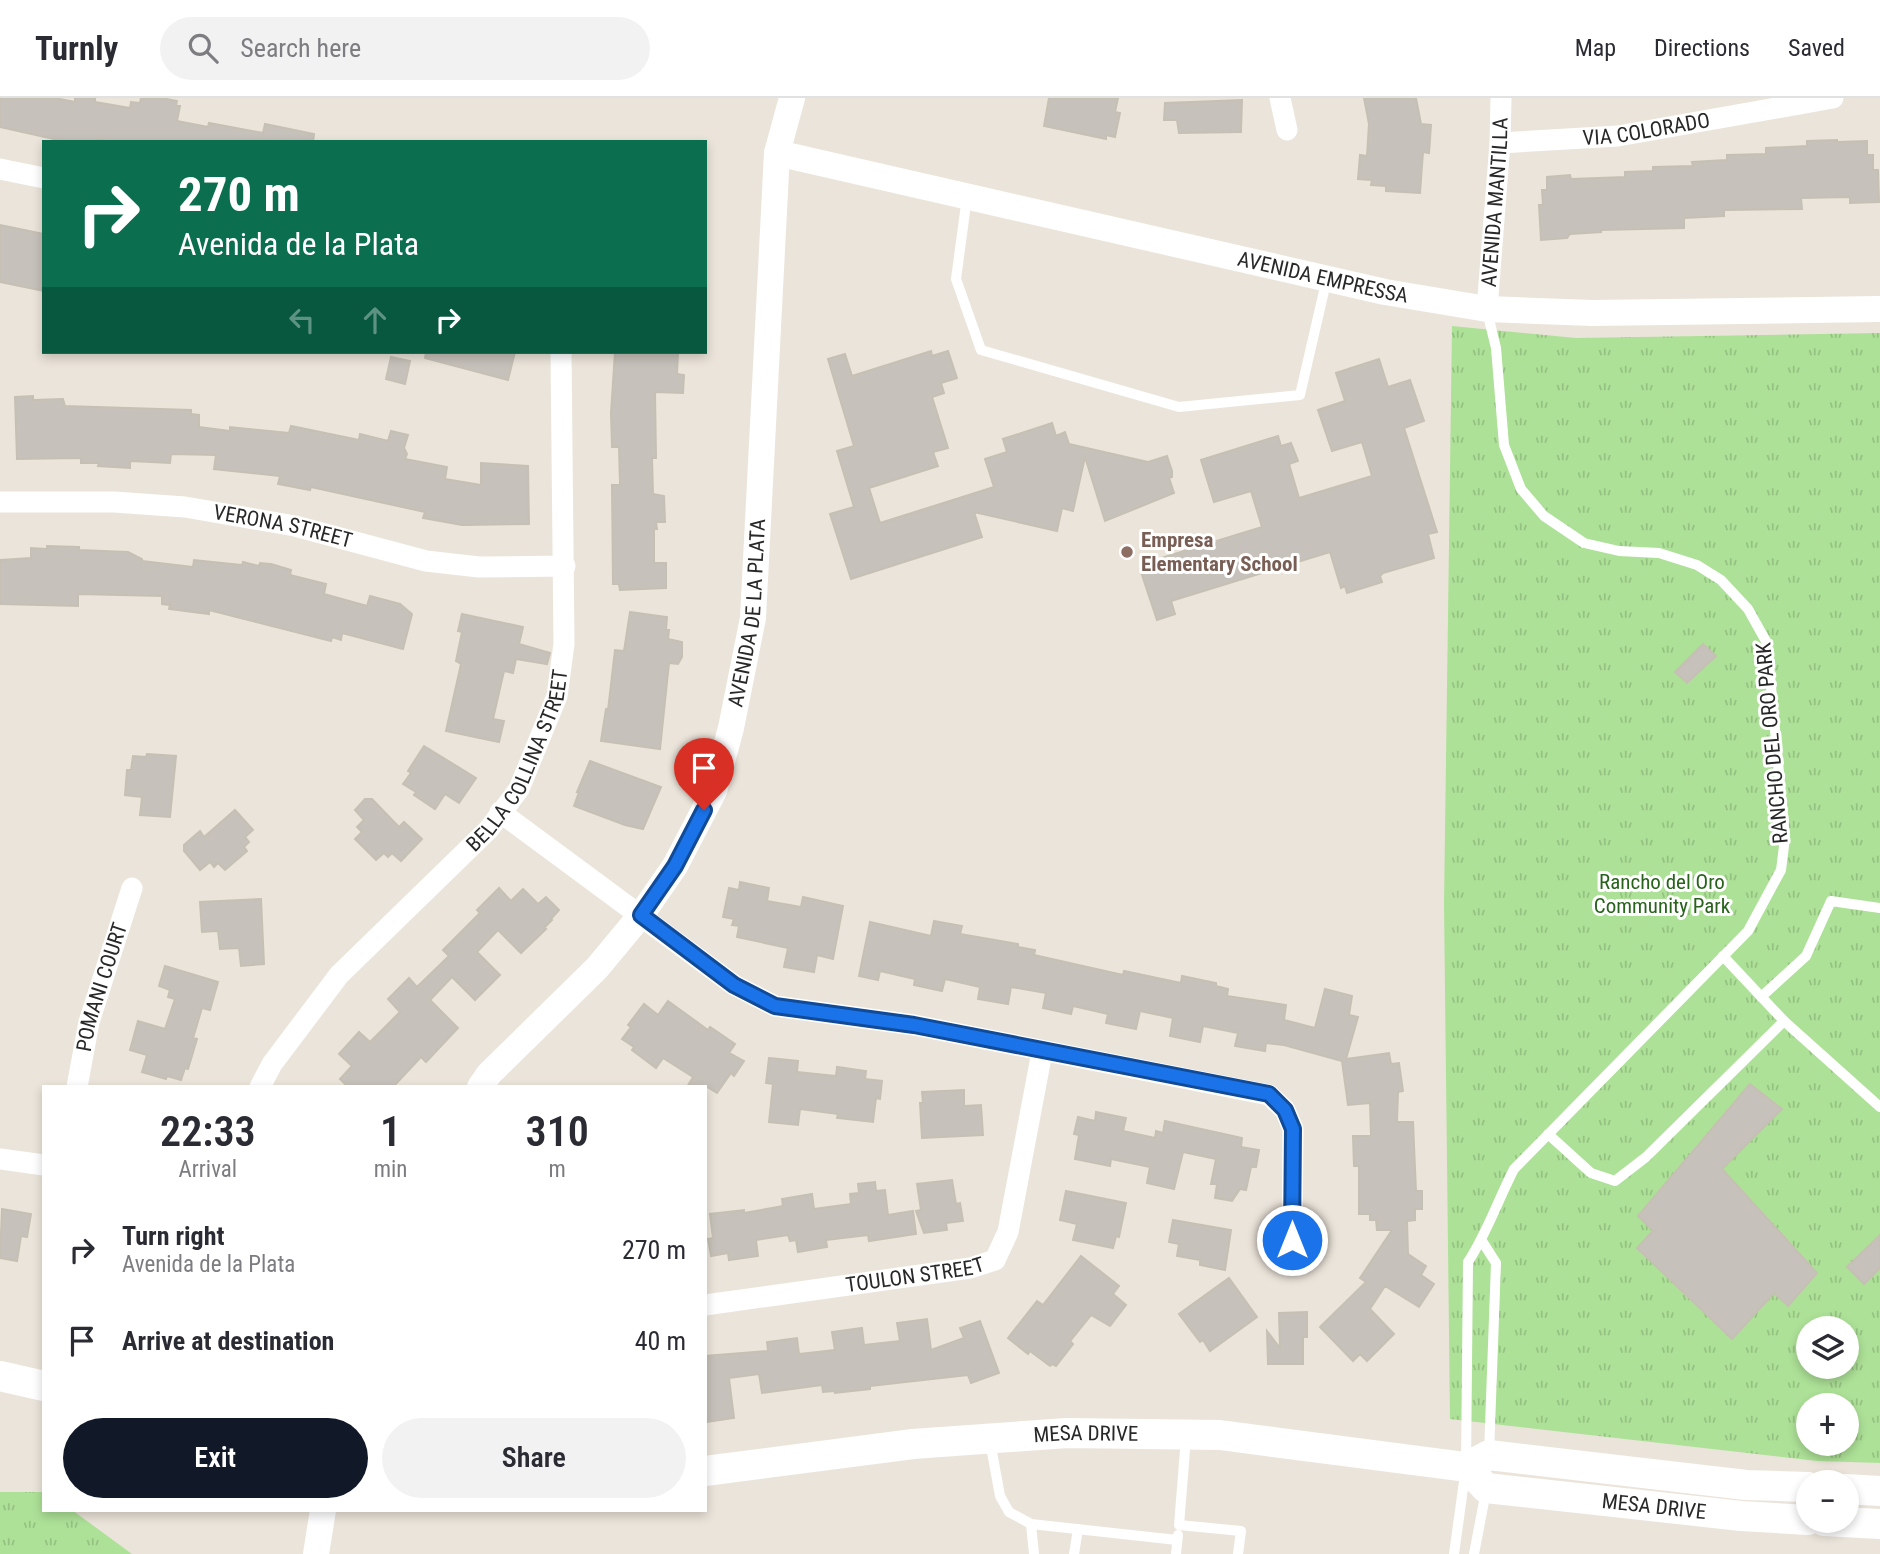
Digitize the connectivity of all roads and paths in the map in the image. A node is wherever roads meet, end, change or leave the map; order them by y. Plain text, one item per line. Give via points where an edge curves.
1 (792, 98) edge
2 (1280, 98) edge
3 (1501, 98) edge
4 (1833, 98) edge
5 (1287, 130) dead end
6 (1500, 143) junction
7 (777, 153) junction
8 (0, 169) edge
9 (42, 178) edge
10 (967, 197) junction
11 (1327, 278) junction
12 (1487, 309) junction
13 (1880, 309) edge
14 (561, 354) edge
15 (0, 502) edge
16 (565, 566) junction
17 (500, 812) junction
18 (132, 888) dead end
19 (1880, 908) edge
20 (641, 915) junction
21 (1723, 956) junction
22 (1761, 997) junction
23 (1784, 1021) junction
24 (1042, 1052) junction
25 (77, 1085) edge
26 (261, 1085) edge
27 (481, 1085) edge
28 (1880, 1107) edge
29 (1548, 1134) junction
30 (0, 1159) edge
31 (42, 1165) edge
32 (1292, 1240) dead end
33 (1482, 1241) junction
34 (707, 1305) edge
35 (0, 1376) edge
36 (42, 1386) edge
37 (1186, 1435) junction
38 (989, 1439) junction
39 (1482, 1470) junction
40 (707, 1471) edge
41 (1796, 1487) edge
42 (1859, 1490) edge
43 (1880, 1491) edge
44 (323, 1512) edge
45 (1796, 1519) edge
46 (1859, 1523) edge
47 (1031, 1524) junction
48 (1880, 1524) edge
49 (1179, 1525) junction
50 (1078, 1529) junction
51 (1177, 1540) junction
52 (316, 1554) edge
53 (1034, 1554) edge
54 (1074, 1554) edge
55 (1176, 1554) edge
56 (1238, 1554) edge
57 (1454, 1554) edge
58 (1474, 1554) edge

1 - 7 street, AVENIDA DE LA PLATA
2 - 5 street
3 - 6 street, AVENIDA MANTILLA
4 - 6 street, VIA COLORADO via 1618,136
6 - 12 street, AVENIDA MANTILLA
7 - 10 street, AVENIDA EMPRESSA
7 - 20 street, AVENIDA DE LA PLATA via 753,618 714,791 675,866
8 - 9 street
10 - 11 street, AVENIDA EMPRESSA
10 - 11 lane via 956,279 981,350 1179,407 1300,395
11 - 12 street, AVENIDA EMPRESSA
12 - 13 street, AVENIDA EMPRESSA via 1592,313
12 - 21 lane, RANCHO DEL ORO PARK via 1496,348 1504,446 1521,489 1536,507 1584,542 1619,551 1659,553 1697,565 1721,580 1748,609 1767,643 1785,838 1781,870 1748,931
14 - 16 street, BELLA COLLINA STREET
15 - 16 street, VERONA STREET via 185,507 295,526 426,561 479,567
16 - 17 street, BELLA COLLINA STREET via 564,644 557,696 519,789
17 - 20 street
17 - 26 street, BELLA COLLINA STREET via 489,829 339,975
18 - 25 street, POMANI COURT via 89,1022
19 - 22 lane via 1831,901 1806,956
20 - 24 street via 734,985 775,1006 914,1025
20 - 27 street, AVENIDA DE LA PLATA via 597,968
21 - 22 lane
21 - 29 lane, RANCHO DEL ORO PARK
22 - 23 lane
23 - 28 lane
23 - 29 lane via 1646,1157 1615,1181 1591,1173
24 - 32 street via 1269,1094 1285,1110 1293,1129
24 - 34 street, TOULON STREET via 1008,1233 995,1260 970,1268
29 - 33 lane, RANCHO DEL ORO PARK via 1514,1169
30 - 31 street
33 - 39 lane via 1496,1263
33 - 39 lane, RANCHO DEL ORO PARK via 1468,1262
35 - 36 main road
37 - 38 main road, MESA DRIVE via 1067,1433
37 - 39 main road, MESA DRIVE via 1220,1435
37 - 49 lane
38 - 40 main road, MESA DRIVE via 913,1444
38 - 47 lane via 1000,1496 1009,1512
39 - 41 main road, MESA DRIVE
39 - 45 main road, MESA DRIVE via 1741,1516
39 - 57 lane
39 - 58 lane
42 - 43 main road
44 - 52 street
46 - 48 main road
47 - 50 lane
47 - 53 lane
49 - 51 lane
49 - 56 lane via 1241,1531
50 - 51 lane
50 - 54 lane
51 - 55 lane

